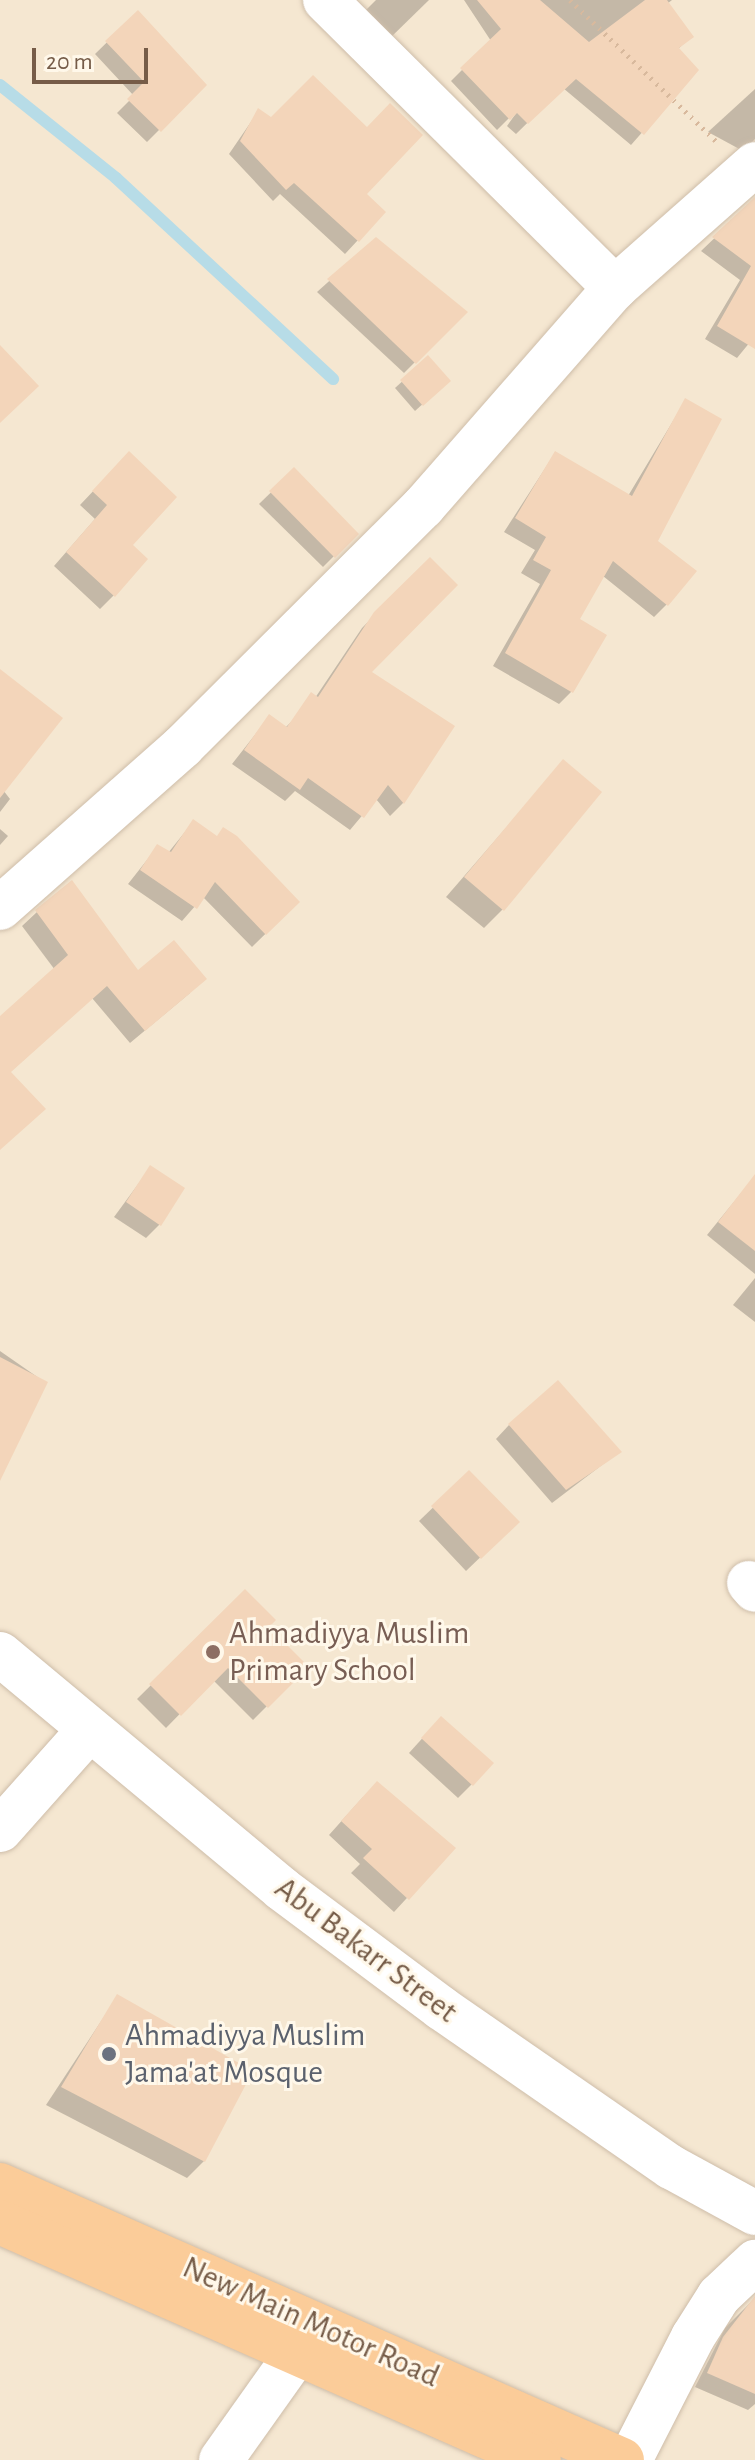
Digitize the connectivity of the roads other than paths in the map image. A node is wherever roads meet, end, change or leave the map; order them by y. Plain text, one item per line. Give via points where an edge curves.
1 (325, 0) edge
2 (751, 168) edge
3 (615, 288) junction
4 (0, 908) edge
5 (0, 1654) edge
6 (89, 1730) junction
7 (0, 1830) edge
8 (0, 2185) edge
9 (755, 2213) edge
10 (0, 2222) edge
11 (755, 2262) edge
12 (297, 2353) junction
13 (221, 2460) edge
14 (539, 2460) edge
15 (622, 2460) edge
16 (630, 2460) edge

1 - 3 street
2 - 3 street
3 - 4 street via 423,507 93,833
5 - 6 street, Abu Bakarr Street
6 - 7 street
6 - 9 street, Abu Bakarr Street via 441,2008 671,2167
8 - 15 highway, New Main Motor Road
10 - 12 highway, New Main Motor Road
11 - 16 street via 719,2296 693,2337
12 - 13 street
12 - 14 highway, New Main Motor Road

